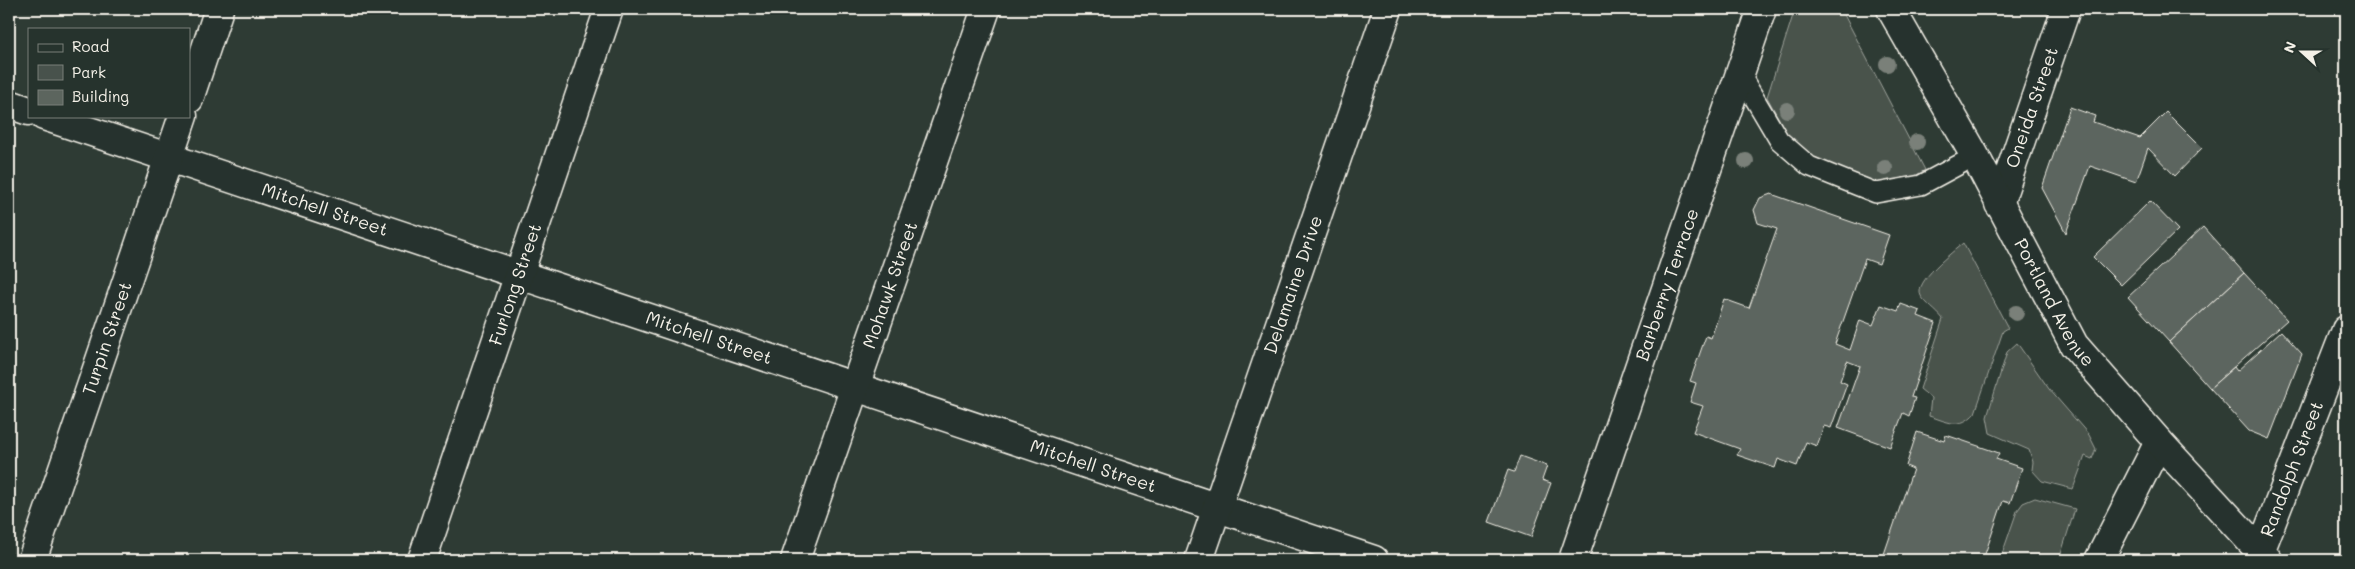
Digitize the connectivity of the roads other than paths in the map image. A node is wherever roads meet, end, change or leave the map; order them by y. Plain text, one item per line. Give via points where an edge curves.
1 (220, 9) edge
2 (609, 9) edge
3 (986, 9) edge
4 (1388, 9) edge
5 (1762, 9) edge
6 (1891, 9) edge
7 (2066, 9) edge
8 (1740, 74) junction
9 (190, 96) edge
10 (9, 104) edge
11 (28, 111) edge
12 (50, 118) edge
13 (182, 118) edge
14 (1975, 156) junction
15 (169, 158) junction
16 (1999, 204) junction
17 (519, 275) junction
18 (2346, 330) edge
19 (855, 388) junction
20 (2158, 442) junction
21 (1217, 508) junction
22 (2264, 556) edge
23 (32, 560) edge
24 (422, 560) edge
25 (795, 560) edge
26 (1199, 560) edge
27 (1374, 560) edge
28 (1573, 560) edge
29 (2099, 560) edge

1 - 9 street
2 - 17 street, Furlong Street
3 - 19 street, Mohawk Street
4 - 21 street, Delamaine Drive
5 - 8 street, Barberry Terrace
6 - 14 street, Portland Avenue
7 - 16 street, Oneida Street
8 - 14 lane via 1779,140 1809,166 1876,193 1921,185
8 - 28 street, Barberry Terrace
10 - 11 street
12 - 15 street, Mitchell Street
13 - 15 street, Turpin Street
14 - 16 street, Portland Avenue
15 - 17 street, Mitchell Street
15 - 23 street, Turpin Street
16 - 20 street, Portland Avenue via 2074,345
17 - 19 street, Mitchell Street
17 - 24 street, Furlong Street
18 - 22 street, Randolph Street
19 - 21 street, Mitchell Street
19 - 25 street, Mohawk Street
20 - 22 street, Portland Avenue
20 - 29 street
21 - 26 street, Delamaine Drive
21 - 27 street, Mitchell Street

